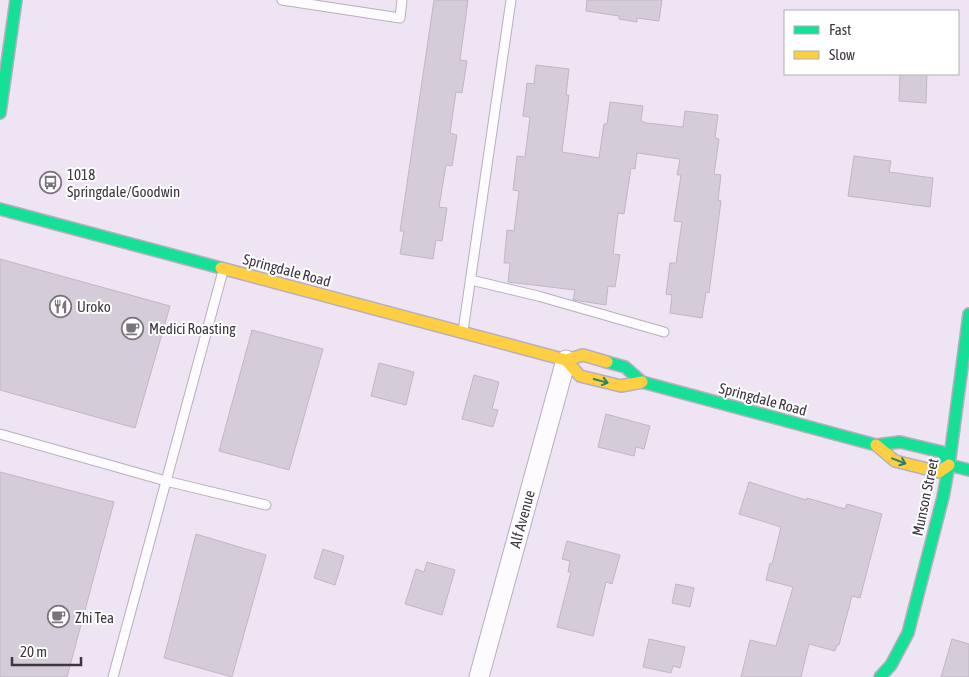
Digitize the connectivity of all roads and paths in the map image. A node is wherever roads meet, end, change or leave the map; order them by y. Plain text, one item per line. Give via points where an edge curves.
1 (16, 0) edge
2 (282, 0) edge
3 (402, 0) edge
4 (511, 0) edge
5 (0, 113) edge
6 (0, 209) edge
7 (224, 269) junction
8 (471, 280) junction
9 (969, 314) edge
10 (664, 332) dead end
11 (463, 333) junction
12 (566, 360) junction
13 (642, 382) junction
14 (0, 434) edge
15 (876, 445) junction
16 (949, 465) junction
17 (969, 470) edge
18 (166, 481) junction
19 (266, 505) dead end
20 (113, 677) edge
21 (479, 677) edge
22 (880, 677) edge

1 - 5 main road
2 - 3 lane via 400,18
4 - 8 lane
6 - 7 main road, Springdale Road
7 - 11 main road, Springdale Road
7 - 18 lane
8 - 10 lane
8 - 11 lane
9 - 16 main road, Munson Street
11 - 12 main road, Springdale Road
12 - 13 main road, Springdale Road via 584,355 626,367
12 -> 13 main road, Springdale Road via 580,376 621,386
12 - 21 street, Alf Avenue
13 - 15 main road, Springdale Road
14 - 18 lane
15 -> 16 main road, Springdale Road via 895,460 939,472
15 - 16 main road, Springdale Road via 900,442 942,452
16 - 17 main road, Springdale Road
16 - 22 main road, Munson Street via 908,633 891,665
18 - 19 lane
18 - 20 lane

